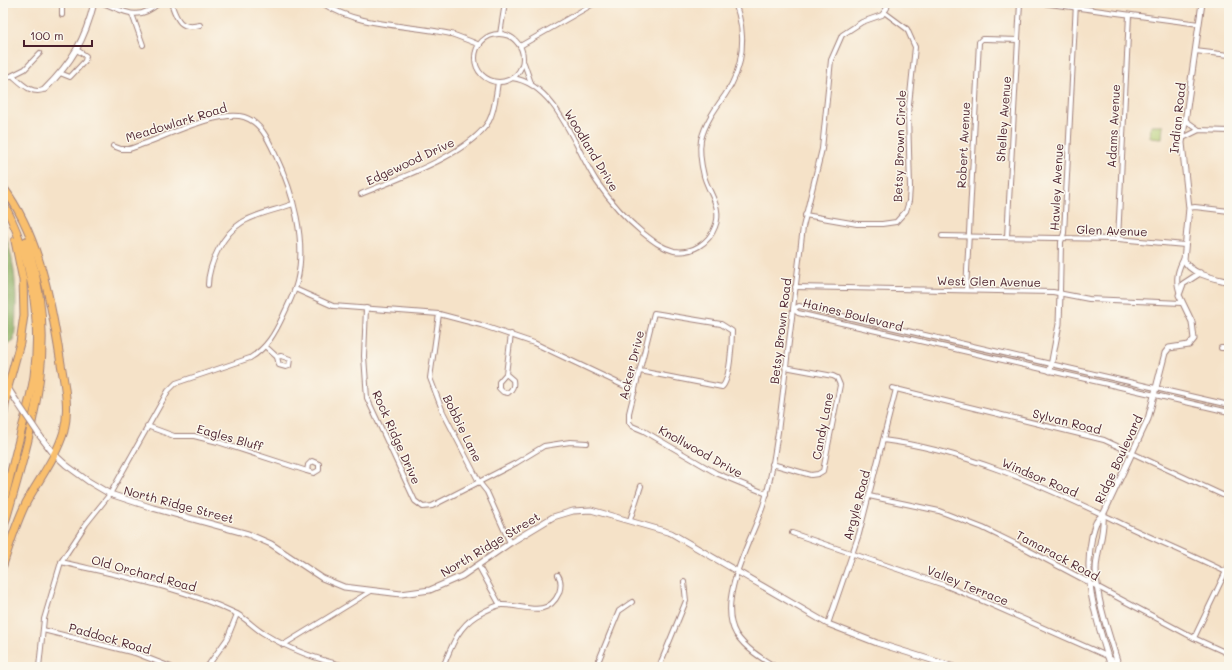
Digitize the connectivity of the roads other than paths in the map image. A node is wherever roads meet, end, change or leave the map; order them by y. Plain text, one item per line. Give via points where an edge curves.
1 (62, 3) edge
2 (94, 3) edge
3 (103, 3) edge
4 (159, 3) edge
5 (171, 3) edge
6 (322, 3) edge
7 (505, 3) edge
8 (595, 3) edge
9 (735, 3) edge
10 (888, 3) edge
11 (1020, 3) edge
12 (1042, 3) edge
13 (1202, 3) edge
14 (1076, 5) edge
15 (884, 12) junction
16 (132, 14) junction
17 (62, 15) dead end
18 (1129, 15) junction
19 (1199, 24) junction
20 (200, 25) dead end
21 (500, 34) junction
22 (1018, 40) junction
23 (480, 45) junction
24 (143, 46) dead end
25 (520, 46) junction
26 (77, 50) junction
27 (1195, 51) junction
28 (40, 53) dead end
29 (1229, 55) edge
30 (523, 60) junction
31 (60, 73) junction
32 (13, 76) junction
33 (512, 78) junction
34 (3, 80) edge
35 (498, 82) junction
36 (531, 83) junction
37 (45, 89) joint
38 (1185, 120) junction
39 (1200, 130) junction
40 (1229, 131) edge
41 (1183, 138) junction
42 (114, 146) dead end
43 (3, 189) edge
44 (361, 194) dead end
45 (3, 202) edge
46 (293, 204) junction
47 (1189, 208) junction
48 (3, 209) edge
49 (1229, 211) edge
50 (805, 215) junction
51 (942, 236) dead end
52 (968, 237) junction
53 (1006, 237) junction
54 (1063, 238) junction
55 (1118, 239) junction
56 (1185, 245) junction
57 (1184, 258) junction
58 (1200, 273) junction
59 (1229, 282) edge
60 (208, 285) dead end
61 (795, 287) junction
62 (295, 289) junction
63 (966, 290) junction
64 (1179, 291) junction
65 (1060, 293) junction
66 (1182, 303) junction
67 (366, 308) junction
68 (792, 309) junction
69 (439, 314) junction
70 (511, 334) junction
71 (265, 346) junction
72 (1221, 348) dead end
73 (1229, 348) edge
74 (277, 357) dead end
75 (1052, 364) junction
76 (785, 367) junction
77 (640, 371) junction
78 (1050, 371) junction
79 (506, 374) junction
80 (3, 380) edge
81 (8, 387) junction
82 (1155, 387) junction
83 (894, 389) joint
84 (635, 391) junction
85 (1154, 395) junction
86 (1229, 405) edge
87 (1229, 412) edge
88 (3, 418) edge
89 (628, 422) joint
90 (147, 426) junction
91 (883, 440) junction
92 (587, 443) dead end
93 (1133, 453) junction
94 (55, 456) junction
95 (772, 464) junction
96 (308, 471) dead end
97 (479, 482) junction
98 (641, 486) dead end
99 (110, 494) junction
100 (767, 494) junction
101 (869, 496) junction
102 (1229, 498) edge
103 (3, 504) edge
104 (1103, 515) junction
105 (630, 520) junction
106 (3, 530) edge
107 (792, 533) dead end
108 (510, 543) junction
109 (853, 553) junction
110 (61, 562) junction
111 (478, 565) junction
112 (1229, 565) edge
113 (3, 566) edge
114 (736, 571) junction
115 (1226, 572) junction
116 (558, 575) dead end
117 (684, 582) dead end
118 (1088, 582) junction
119 (1098, 587) junction
120 (370, 591) junction
121 (632, 602) dead end
122 (500, 605) junction
123 (237, 614) junction
124 (828, 624) junction
125 (43, 630) junction
126 (1194, 638) junction
127 (282, 645) junction
128 (1229, 654) edge
129 (1107, 656) junction
130 (338, 666) edge
131 (1118, 666) edge
132 (39, 667) edge
133 (171, 667) edge
134 (207, 667) edge
135 (350, 667) edge
136 (443, 667) edge
137 (596, 667) edge
138 (659, 667) edge
139 (776, 667) edge
140 (954, 667) edge
141 (1111, 667) edge
142 (1131, 667) edge

1 - 17 street
2 - 26 street via 85,34
3 - 16 street
4 - 16 street via 145,13
5 - 20 street via 175,15 182,24 189,27
6 - 23 street via 357,19 451,34
7 - 21 street
8 - 25 street
9 - 36 street, Woodland Drive via 743,35 739,64 732,83 704,129 700,149 704,177 717,207 717,222 706,242 692,250 683,251 657,244 627,218 596,180 551,101
10 - 15 street
11 - 22 street, Shelley Avenue
12 - 14 street
13 - 19 street, Indian Road
14 - 18 street
14 - 54 street, Hawley Avenue
15 - 50 street, Betsy Brown Road via 850,28 839,39 834,50 820,162
15 - 50 street, Betsy Brown Circle via 907,29 915,47 908,114 910,187 906,210 896,222 872,225
16 - 24 street
18 - 19 street
18 - 55 street, Adams Avenue
19 - 27 street, Indian Road
21 - 23 street via 488,38
21 - 25 street via 511,37
22 - 52 street, Robert Avenue via 982,39 979,42
22 - 53 street, Shelley Avenue
23 - 35 street via 476,55 479,71 488,79
25 - 30 street
26 - 31 street
26 - 31 street via 86,56 85,61 70,77
27 - 29 street
27 - 38 street, Indian Road
28 - 32 street via 25,69
30 - 33 street via 521,68
30 - 36 street, Woodland Drive
31 - 37 street
32 - 34 street
32 - 37 street via 32,90
33 - 35 street
33 - 36 street, Woodland Drive
35 - 44 street, Edgewood Drive via 490,120 472,141 452,154
38 - 39 street
38 - 41 street, Indian Road
39 - 40 street
39 - 41 street
41 - 47 street, Indian Road via 1182,156
42 - 46 street, Meadowlark Road via 129,149 226,115 244,116 256,123 268,140 285,175
43 - 94 highway via 17,209 34,248 55,325 67,408 64,430
43 - 106 highway via 19,221 31,256 40,300 43,341 36,403
45 - 103 highway via 27,262 34,294 36,327 33,384
46 - 60 street via 253,216 234,227 223,240 212,263
46 - 62 street, Meadowlark Road via 300,242
47 - 49 street
47 - 56 street, Indian Road
48 - 81 highway via 17,246 24,298 20,343
50 - 61 street, Betsy Brown Road
51 - 52 street, Glen Avenue
52 - 53 street, Glen Avenue
52 - 63 street, Robert Avenue
53 - 54 street, Glen Avenue
54 - 55 street, Glen Avenue
54 - 65 street, Hawley Avenue
55 - 56 street, Glen Avenue
56 - 57 street, Indian Road
57 - 58 street via 1188,266
57 - 64 street, Indian Road via 1178,272
58 - 59 street
58 - 64 street via 1183,284
61 - 63 street, West Glen Avenue
61 - 68 street, Betsy Brown Road
62 - 67 street via 333,306
62 - 71 street, Meadowlark Road via 277,329
63 - 65 street, West Glen Avenue
64 - 66 street, Indian Road
65 - 66 street, West Glen Avenue via 1089,299
65 - 75 street, Hawley Avenue via 1059,324
66 - 82 street, Indian Road via 1192,322 1194,339 1189,345 1167,350
67 - 69 street
67 - 97 street, Rock Ridge Drive via 364,356 367,398 415,501 423,507 432,506
68 - 75 street, Haines Boulevard via 799,306
68 - 76 street, Betsy Brown Road
68 - 78 street, Haines Boulevard via 798,313
69 - 70 street
69 - 97 street, Bobbie Lane via 432,363 432,384 443,412
70 - 79 street
70 - 84 street via 560,354
71 - 74 street
71 - 90 street, Meadowlark Road via 250,358 176,383 168,391
72 - 73 street
75 - 78 street, Hawley Avenue
75 - 82 street, Haines Boulevard
76 - 95 street, Betsy Brown Road
76 - 95 street, Candy Lane via 833,376 839,380 838,398 823,471 811,475
77 - 77 street, Acker Drive via 654,313 721,324 732,331 724,386 719,388
77 - 84 street, Acker Drive
78 - 85 street, Haines Boulevard
79 - 79 street via 513,380 508,393 499,388 499,382
80 - 81 street, North Ridge Street
81 - 88 highway
81 - 94 street, North Ridge Street, bridge
82 - 85 street, Ridge Boulevard
82 - 86 street, Haines Boulevard
83 - 91 street, Argyle Road
83 - 93 street, Sylvan Road via 1104,440
84 - 89 street, Acker Drive
85 - 87 street, Haines Boulevard
85 - 93 street, Ridge Boulevard via 1148,419
89 - 100 street, Knollwood Drive via 716,473
90 - 96 street, Eagles Bluff via 174,436 194,436 218,442
90 - 99 street, Meadowlark Road
91 - 101 street, Argyle Road
91 - 104 street, Windsor Road via 951,454 994,468
92 - 97 street, Rock Ridge Drive via 570,442 544,446 516,464
93 - 102 street, Sylvan Road
93 - 104 street, Ridge Boulevard
94 - 99 street, North Ridge Street via 77,474
94 - 113 highway via 24,509
95 - 100 street, Betsy Brown Road
97 - 108 street, Bobbie Lane via 487,492
98 - 105 street
99 - 110 street, Meadowlark Road
99 - 120 street, North Ridge Street via 248,534 271,544 332,583
100 - 114 street, Betsy Brown Road
101 - 109 street, Argyle Road
101 - 118 street, Tamarack Road via 955,516
104 - 115 street, Windsor Road
104 - 118 street, Ridge Boulevard via 1098,519 1094,530 1088,558
104 - 119 street, Ridge Boulevard via 1104,523 1096,558
105 - 108 street, North Ridge Street via 591,510 573,511 554,518
105 - 114 street, North Ridge Street via 684,539
107 - 109 street, Valley Terrace
108 - 111 street, North Ridge Street
109 - 124 street, Argyle Road
109 - 129 street, Valley Terrace via 985,602
110 - 123 street, Old Orchard Road via 164,587
110 - 125 street, Meadowlark Road via 49,597
111 - 120 street, North Ridge Street via 447,583 420,593
111 - 122 street
112 - 115 street
114 - 124 street, North Ridge Street
114 - 139 street, Betsy Brown Road via 731,606 733,626 745,646
115 - 126 street
116 - 122 street via 560,589 557,597 546,607 529,609
117 - 138 street via 686,602
118 - 119 street, Tamarack Road
118 - 129 street, Ridge Boulevard
119 - 126 street, Tamarack Road
119 - 131 street, Ridge Boulevard
120 - 127 street
121 - 137 street via 619,611
122 - 136 street via 465,624 459,631
123 - 127 street, Old Orchard Road
123 - 134 street via 227,638
124 - 140 street, North Ridge Street
125 - 132 street, Meadowlark Road
125 - 133 street, Paddock Road via 135,653
126 - 128 street, Tamarack Road
127 - 130 street, Old Orchard Road
129 - 131 street, Valley Terrace
129 - 141 street, Ridge Boulevard
130 - 135 street, Old Orchard Road
131 - 142 street, Valley Terrace

